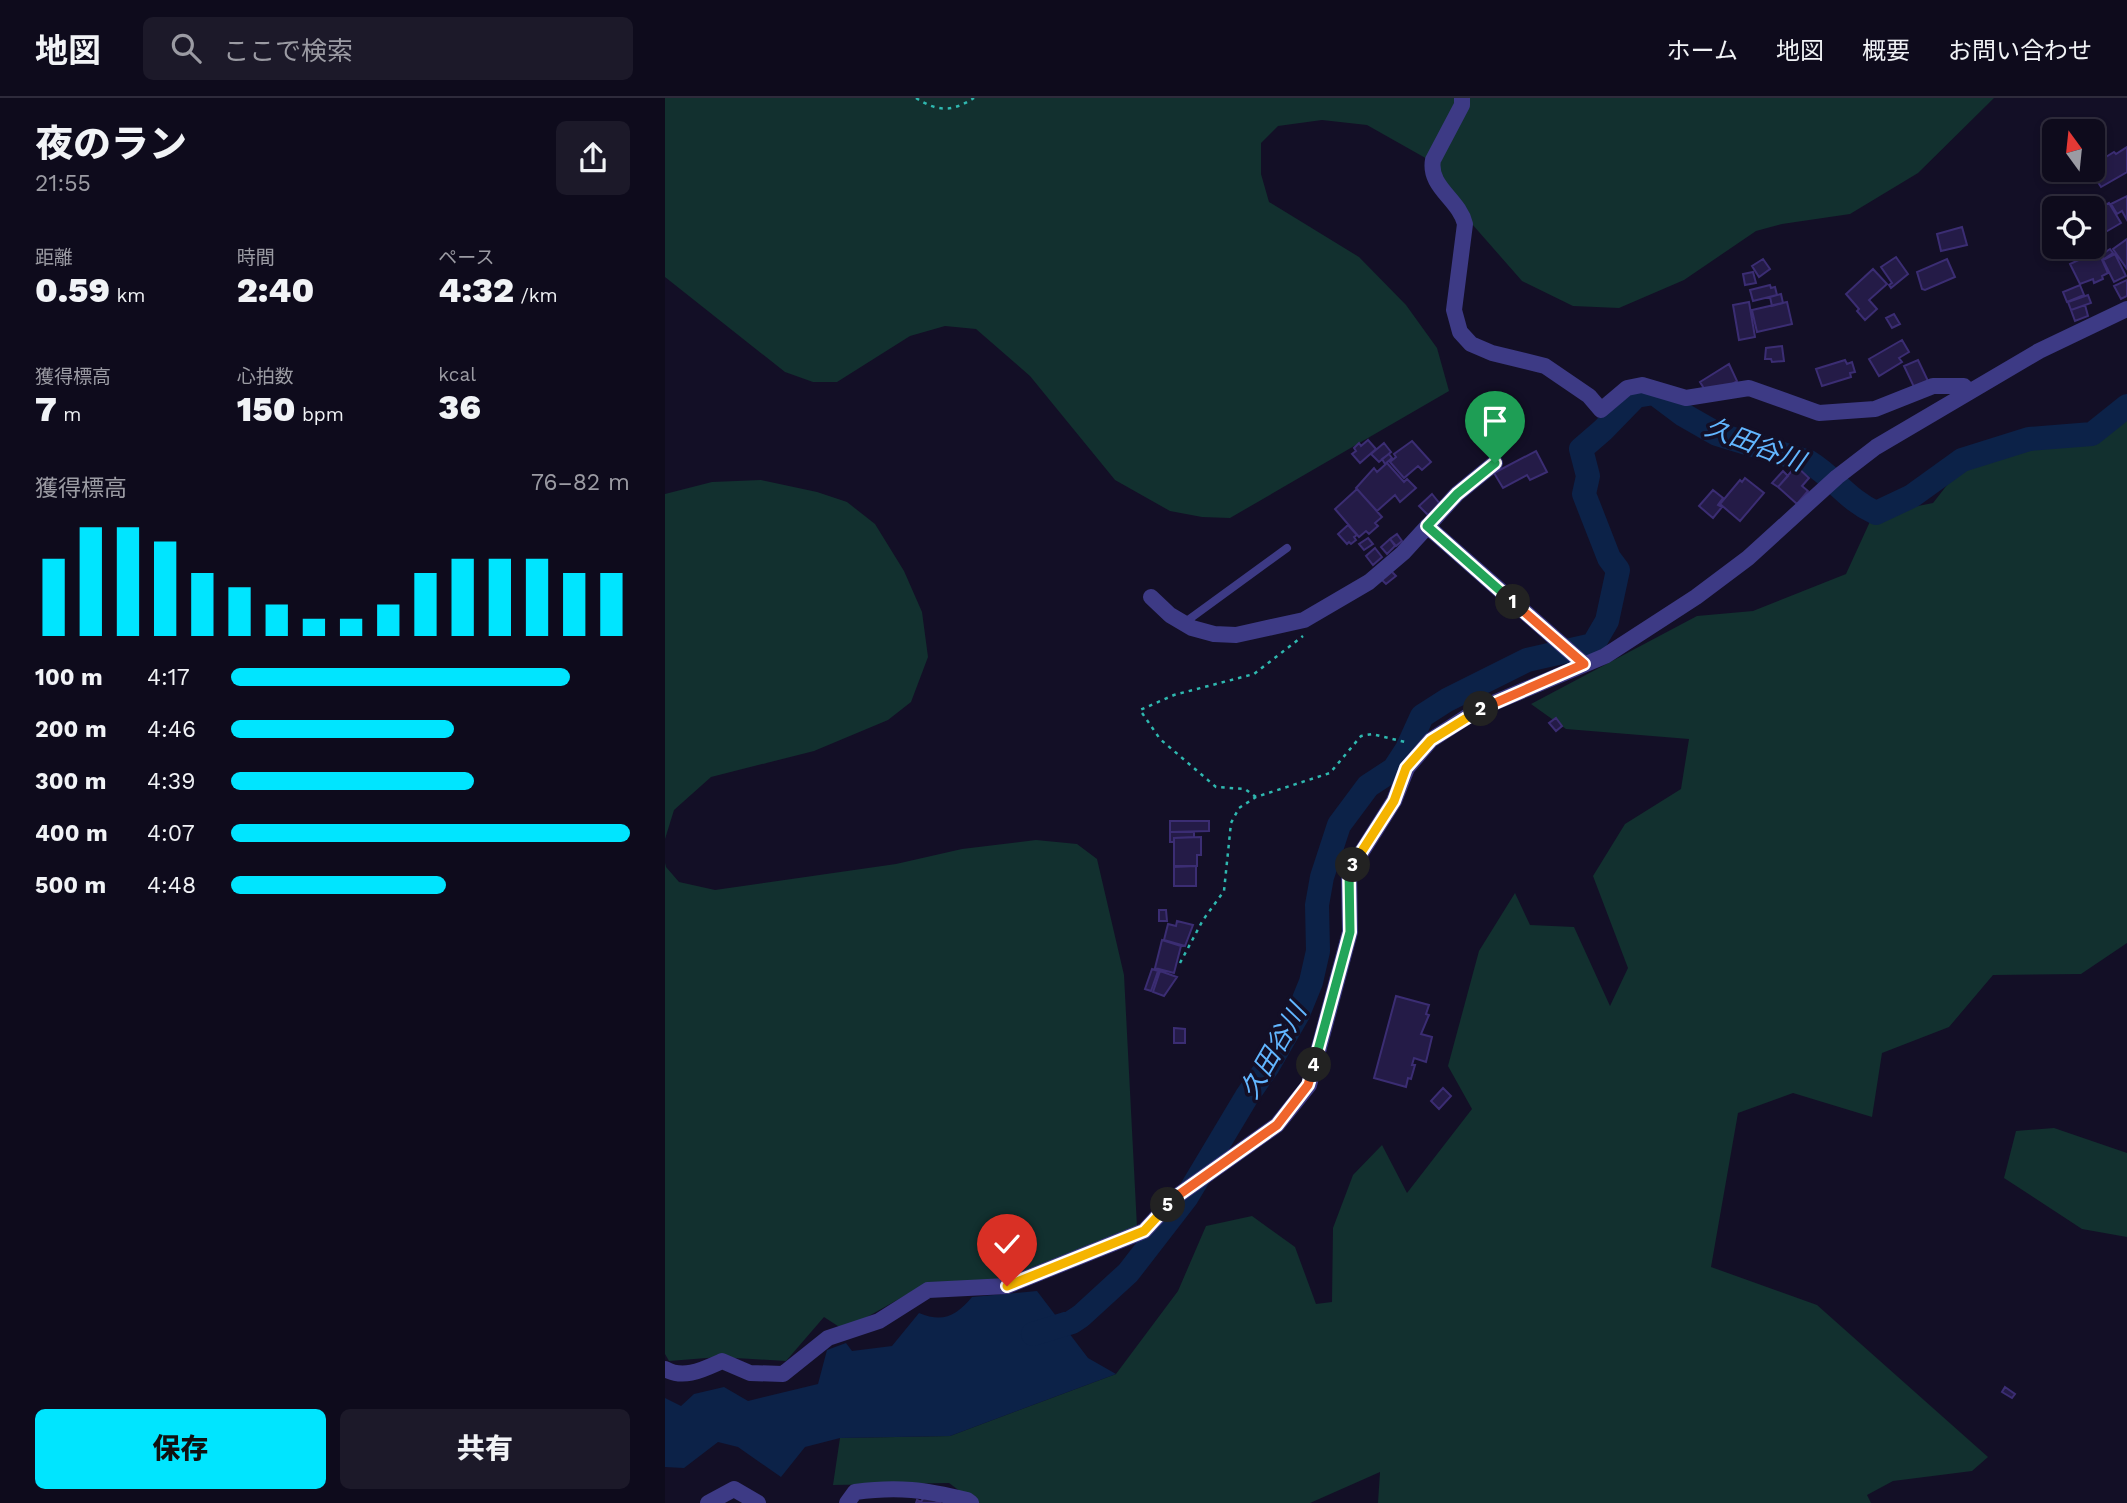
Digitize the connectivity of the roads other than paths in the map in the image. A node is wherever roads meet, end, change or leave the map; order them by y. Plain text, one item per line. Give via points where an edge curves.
1 (1462, 98) edge
2 (2127, 309) edge
3 (1969, 392) junction
4 (1495, 463) dead end
5 (1427, 526) junction
6 (1287, 548) dead end
7 (1151, 597) dead end
8 (1184, 623) junction
9 (1579, 660) junction
10 (665, 1369) edge
11 (708, 1503) edge
12 (758, 1503) edge
13 (847, 1503) edge
14 (971, 1503) edge

1 - 3 street via 1431,168 1465,223 1454,310 1460,332 1471,344 1545,366 1589,396 1601,410 1627,388 1642,385 1686,398 1749,388 1819,413 1875,409 1933,386 1964,386
2 - 3 street via 2039,351
3 - 9 street via 1876,447 1696,597 1605,656
4 - 5 street
5 - 8 street via 1369,582 1304,620 1236,635 1214,635
5 - 9 street
6 - 8 lane
7 - 8 street
9 - 10 street via 1479,709 1431,740 1406,768 1394,801 1349,872 1350,932 1308,1085 1277,1125 1177,1196 1144,1231 1007,1286 928,1290 880,1321 828,1339 783,1374 750,1373 722,1361 693,1374
11 - 12 street via 734,1489
13 - 14 street via 855,1492 886,1488 919,1489

